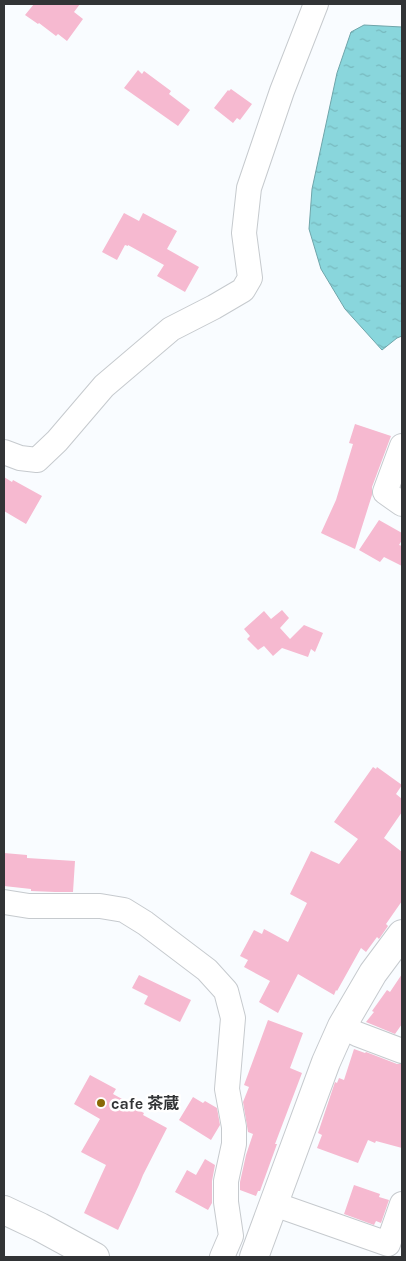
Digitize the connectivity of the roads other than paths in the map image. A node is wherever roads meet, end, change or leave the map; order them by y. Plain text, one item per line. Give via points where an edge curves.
1 (316, 4) edge
2 (402, 446) edge
3 (4, 452) edge
4 (402, 504) edge
5 (4, 902) edge
6 (402, 934) edge
7 (342, 1026) junction
8 (402, 1051) edge
9 (274, 1204) junction
10 (402, 1204) edge
11 (4, 1210) edge
12 (95, 1257) edge
13 (222, 1257) edge
14 (254, 1257) edge

1 - 3 street via 249,188 244,233 250,278 243,290 171,328 104,386 37,460
2 - 4 street via 385,492
5 - 13 street via 124,910 145,922 207,970 226,991 233,1018 227,1089 234,1144 226,1181 231,1236
6 - 7 street via 373,973
7 - 8 street
7 - 9 street
9 - 10 street via 388,1244
9 - 14 street
11 - 12 street

